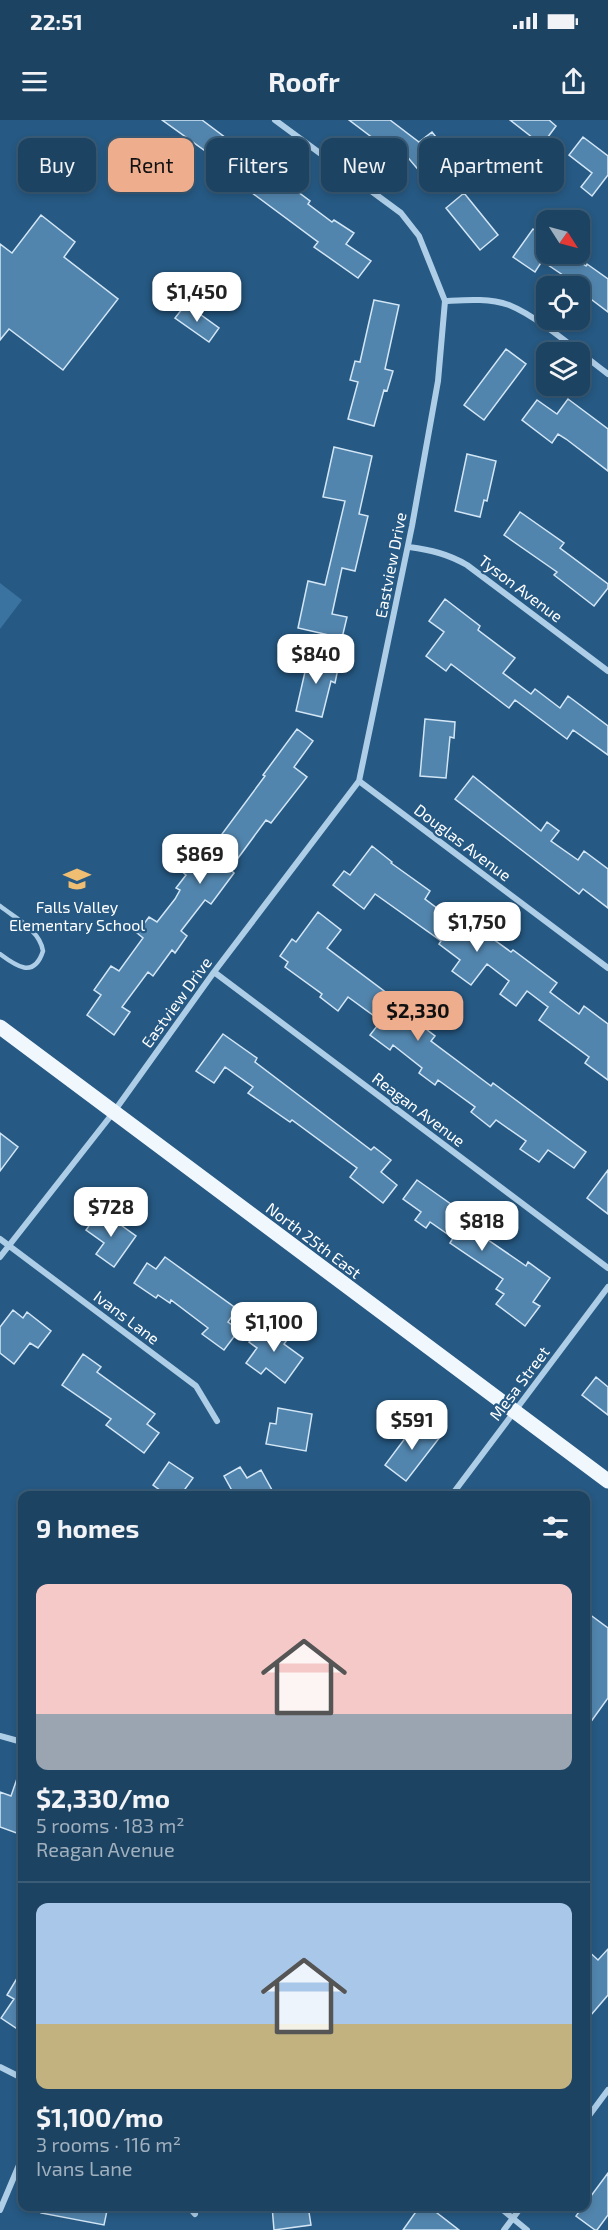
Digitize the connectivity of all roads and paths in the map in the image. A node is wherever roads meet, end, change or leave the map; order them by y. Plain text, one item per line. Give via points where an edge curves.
1 (275, 120) edge
2 (445, 302) junction
3 (608, 374) edge
4 (409, 548) junction
5 (608, 670) edge
6 (359, 781) junction
7 (0, 906) edge
8 (0, 954) edge
9 (608, 968) edge
10 (214, 972) junction
11 (0, 1027) edge
12 (113, 1113) junction
13 (0, 1239) edge
14 (9, 1246) junction
15 (0, 1257) edge
16 (608, 1268) edge
17 (608, 1287) edge
18 (515, 1411) junction
19 (217, 1421) dead end
20 (608, 1481) edge
21 (455, 1491) edge
22 (0, 1736) edge
23 (18, 1741) edge
24 (0, 2067) edge
25 (18, 2076) edge
26 (608, 2090) edge
27 (590, 2114) edge
28 (18, 2167) edge
29 (0, 2210) edge
30 (192, 2211) edge
31 (504, 2211) edge
32 (519, 2211) edge
33 (195, 2214) dead end
34 (513, 2219) junction
35 (504, 2230) edge
36 (527, 2230) edge

1 - 2 street, Eastview Drive via 401,213 419,236
2 - 3 street via 479,300 508,305 531,317
2 - 4 street, Eastview Drive via 438,381
4 - 5 street, Tyson Avenue via 435,550 468,565
4 - 6 street, Eastview Drive
6 - 9 street, Douglas Avenue
6 - 10 street, Eastview Drive
7 - 8 lane via 40,938 43,951 26,968 18,968
10 - 12 street, Eastview Drive
10 - 16 street, Reagan Avenue
11 - 12 main road, North 25th East
12 - 14 street, Eastview Drive
12 - 18 main road, North 25th East
13 - 14 street, Ivans Lane
14 - 15 street, Eastview Drive
14 - 19 street, Ivans Lane via 196,1386
17 - 18 street, Mesa Street
18 - 20 main road, North 25th East
18 - 21 street, Mesa Street
22 - 23 street
24 - 25 street
26 - 27 street
28 - 29 street
30 - 33 street
31 - 34 street
32 - 34 street
34 - 35 street
34 - 36 street

